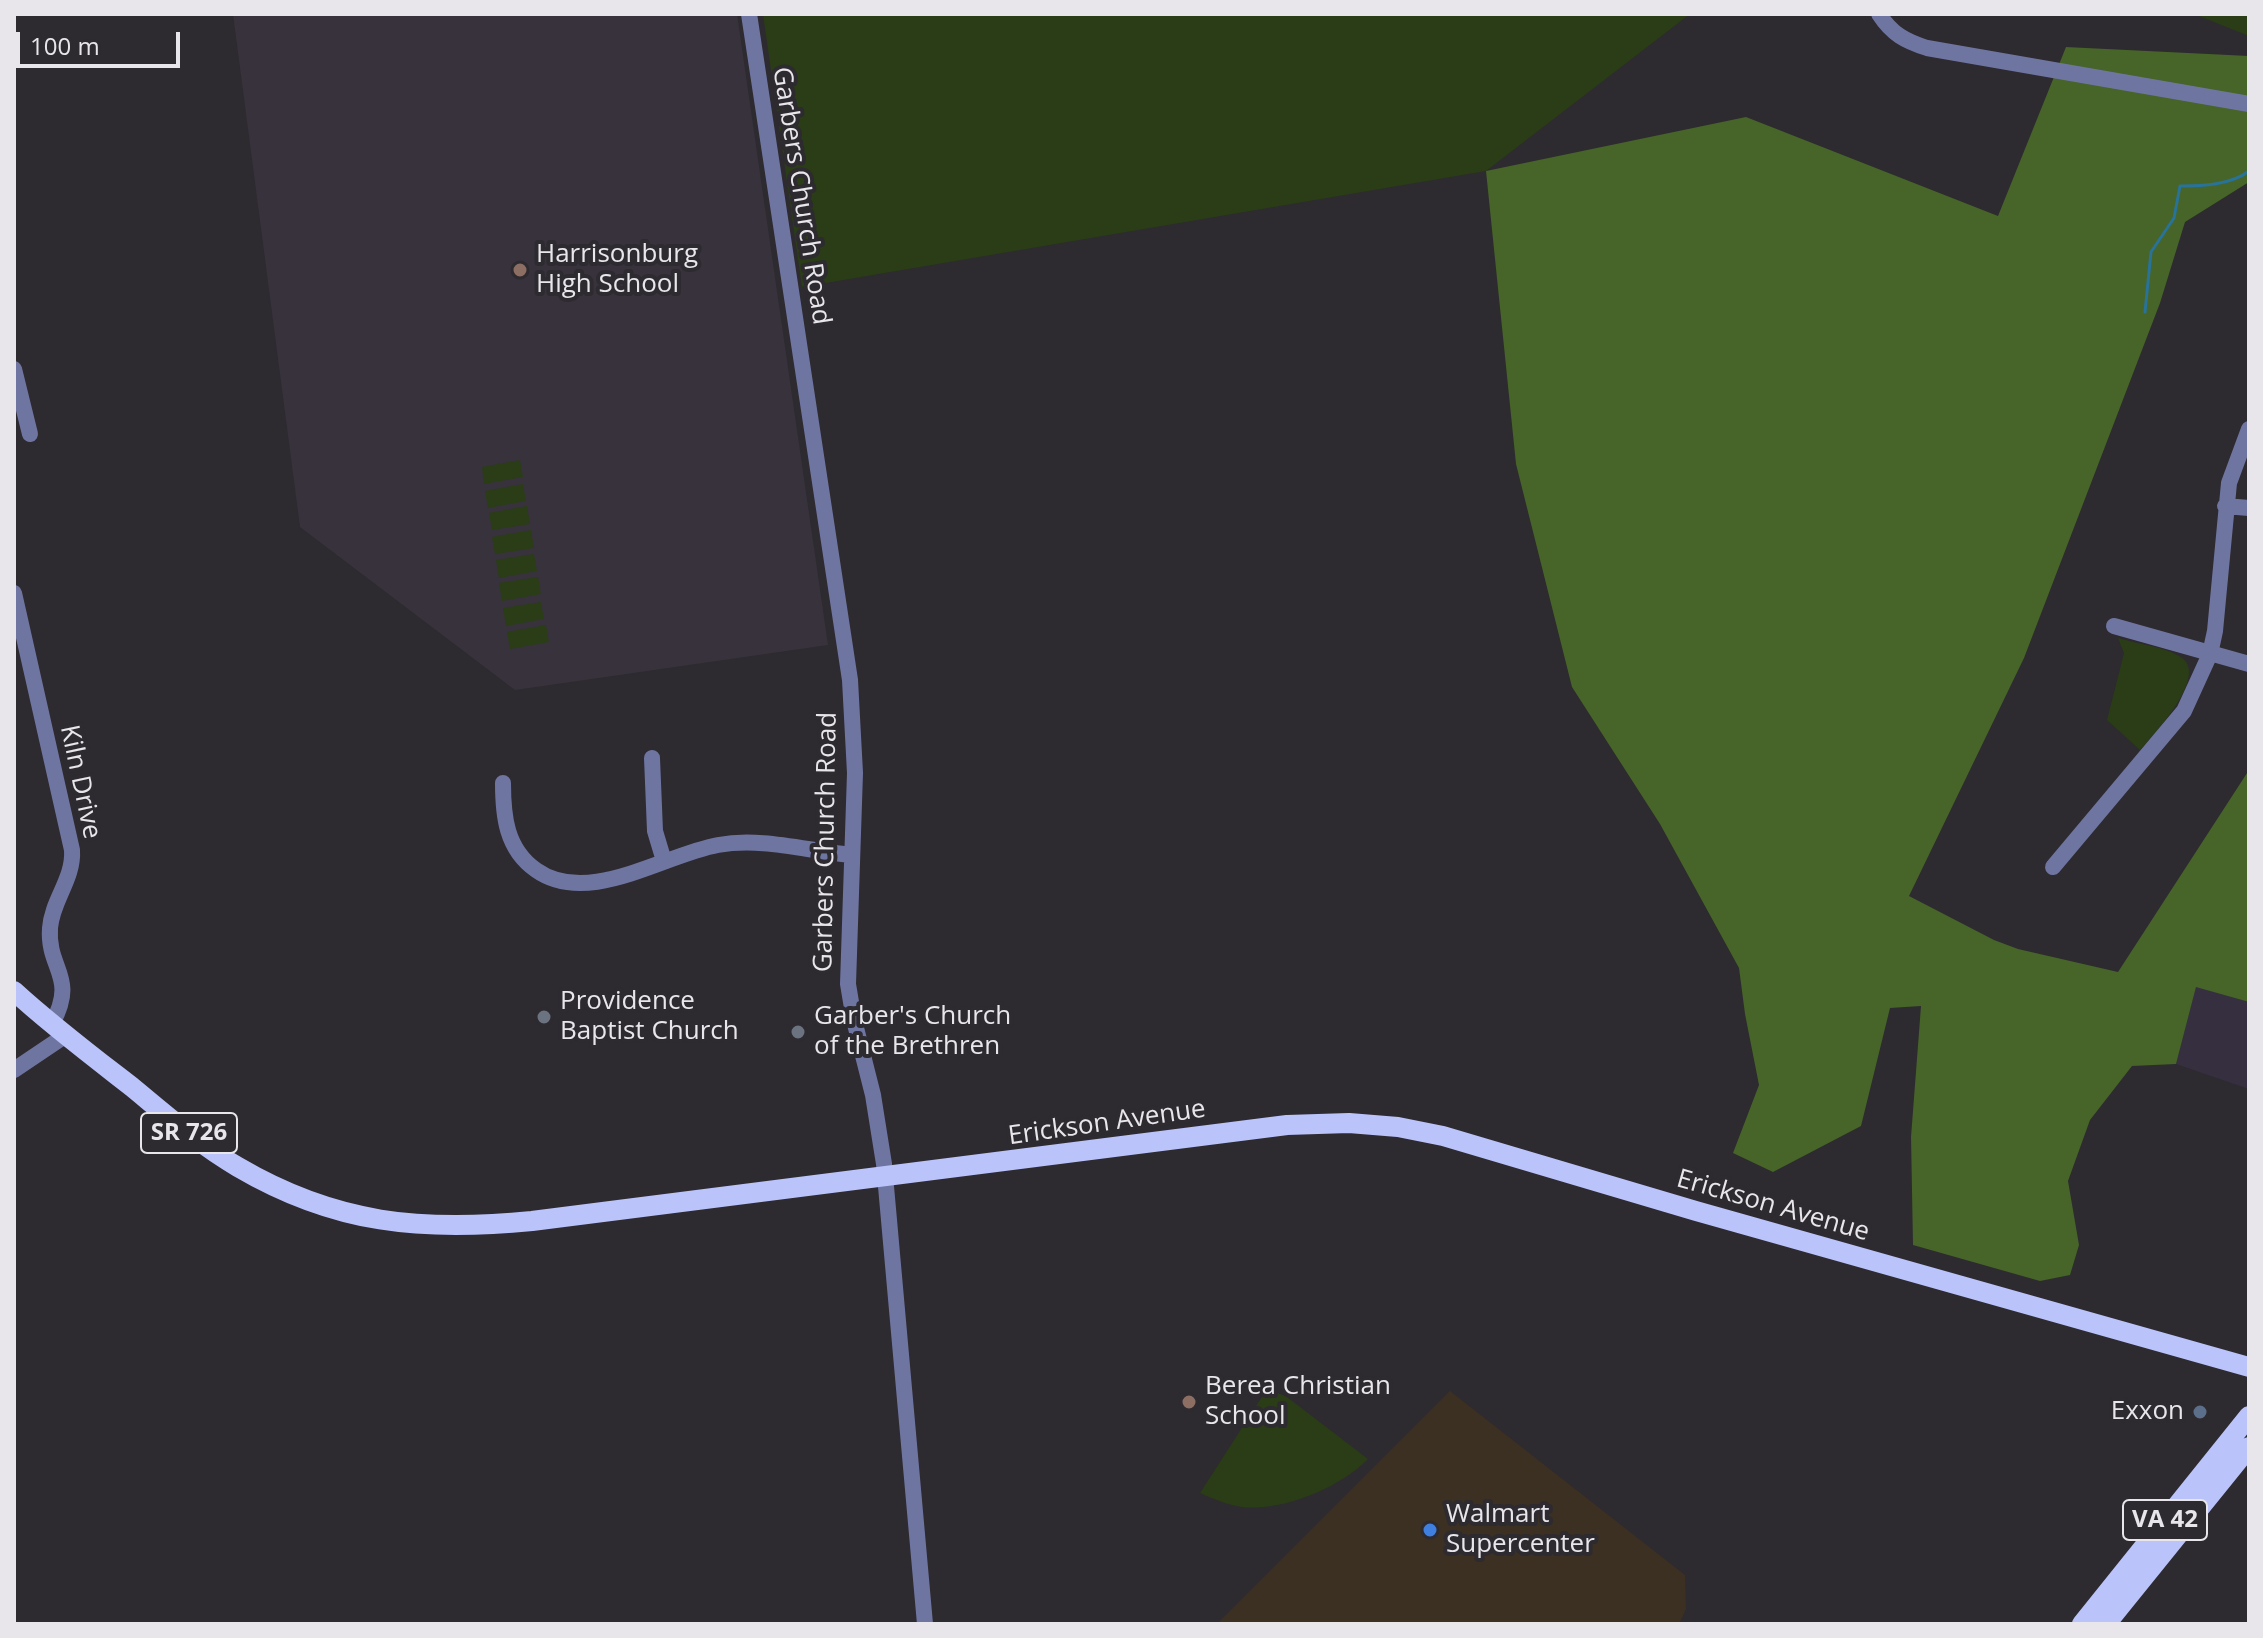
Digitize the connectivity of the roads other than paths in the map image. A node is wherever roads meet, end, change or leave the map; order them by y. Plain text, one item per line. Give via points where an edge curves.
1 (749, 14) edge
2 (1879, 14) edge
3 (2249, 104) edge
4 (14, 369) edge
5 (2249, 429) edge
6 (30, 434) dead end
7 (2225, 506) junction
8 (2249, 508) edge
9 (14, 593) edge
10 (2114, 626) dead end
11 (2210, 654) junction
12 (2249, 664) edge
13 (652, 758) dead end
14 (503, 783) dead end
15 (852, 855) junction
16 (664, 861) junction
17 (2053, 867) dead end
18 (14, 991) edge
19 (59, 1029) junction
20 (14, 1070) edge
21 (885, 1178) junction
22 (2249, 1367) edge
23 (2249, 1416) edge
24 (2249, 1447) edge
25 (925, 1624) edge
26 (2082, 1624) edge
27 (2106, 1624) edge

1 - 15 street, Garbers Church Road via 850,680
2 - 3 street via 1891,31 1927,48
4 - 6 street
5 - 7 street
7 - 8 street
7 - 11 street via 2219,610
9 - 19 street, Kiln Drive via 72,850 50,926 52,952 64,985
10 - 11 street
11 - 12 street
11 - 17 street via 2184,711
13 - 16 street via 655,831
14 - 16 street via 503,815 513,845 548,877 593,883
15 - 16 street via 744,842
15 - 21 street, Garbers Church Road via 850,1005 873,1095
18 - 19 main road, Erickson Avenue / SR 726
19 - 20 street
19 - 21 main road, Erickson Avenue / SR 726 via 237,1167 312,1202 394,1223 489,1225
21 - 22 main road, Erickson Avenue via 1287,1125 1398,1127
21 - 25 street, Garbers Church Road
23 - 26 main road, VA 42
24 - 27 main road, VA 42

